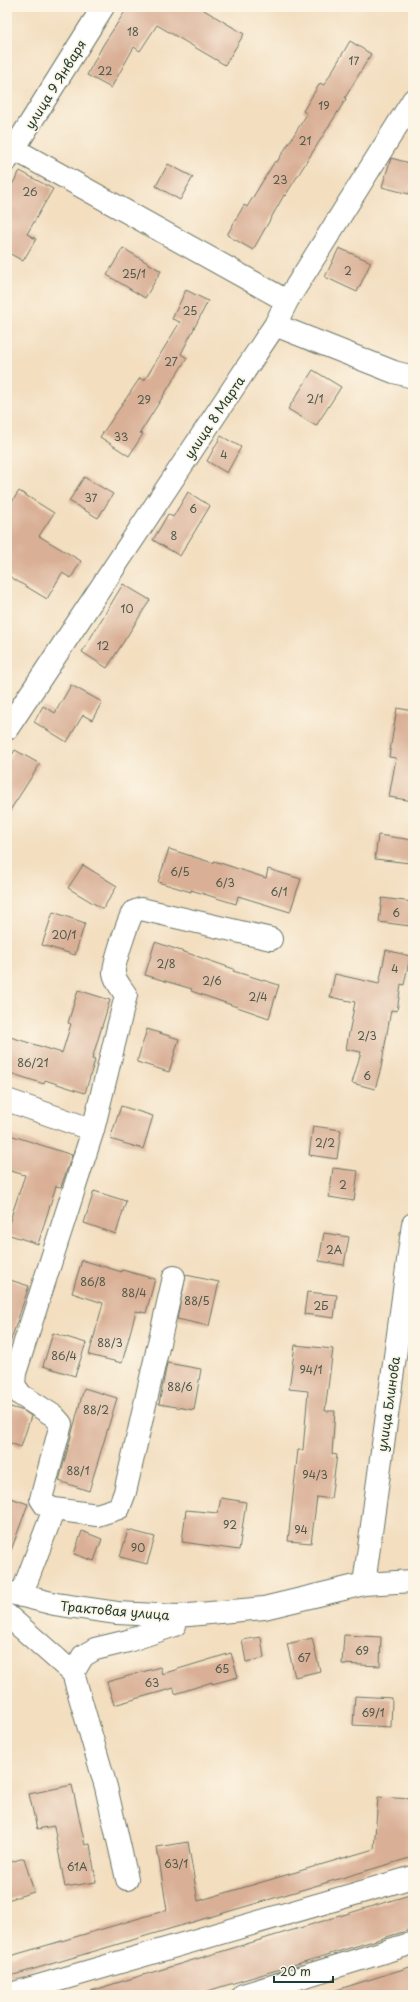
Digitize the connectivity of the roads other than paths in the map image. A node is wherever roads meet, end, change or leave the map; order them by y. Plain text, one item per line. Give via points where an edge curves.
1 (103, 7) edge
2 (413, 100) edge
3 (10, 155) edge
4 (287, 301) junction
5 (275, 325) junction
6 (413, 377) edge
7 (7, 729) edge
8 (271, 939) dead end
9 (7, 1100) edge
10 (93, 1130) junction
11 (413, 1224) edge
12 (174, 1277) dead end
13 (54, 1509) junction
14 (413, 1581) edge
15 (364, 1584) junction
16 (14, 1594) edge
17 (7, 1615) edge
18 (178, 1616) junction
19 (73, 1673) junction
20 (413, 1877) edge
21 (127, 1879) dead end
22 (413, 1942) edge
23 (7, 1995) edge
24 (243, 1995) edge

1 - 3 street, улица 9 Января
2 - 4 street, улица 8 Марта
3 - 4 street
4 - 5 street, улица 8 Марта
5 - 6 street via 394,372
5 - 7 street, улица 8 Марта
8 - 10 street via 141,909 133,912 114,972 126,995
9 - 10 street
10 - 13 street via 15,1373 14,1386 21,1395 54,1416 61,1424 41,1499 45,1505
11 - 15 street, улица Блинова
12 - 13 street via 127,1485 119,1508 97,1515
13 - 16 street
14 - 15 street, Трактовая улица
15 - 18 street, Трактовая улица via 264,1608
16 - 18 street, Трактовая улица via 55,1604 117,1613
17 - 19 street
18 - 19 street via 175,1624 128,1641 95,1649 83,1656
19 - 21 street via 106,1788
20 - 23 street
22 - 24 street

